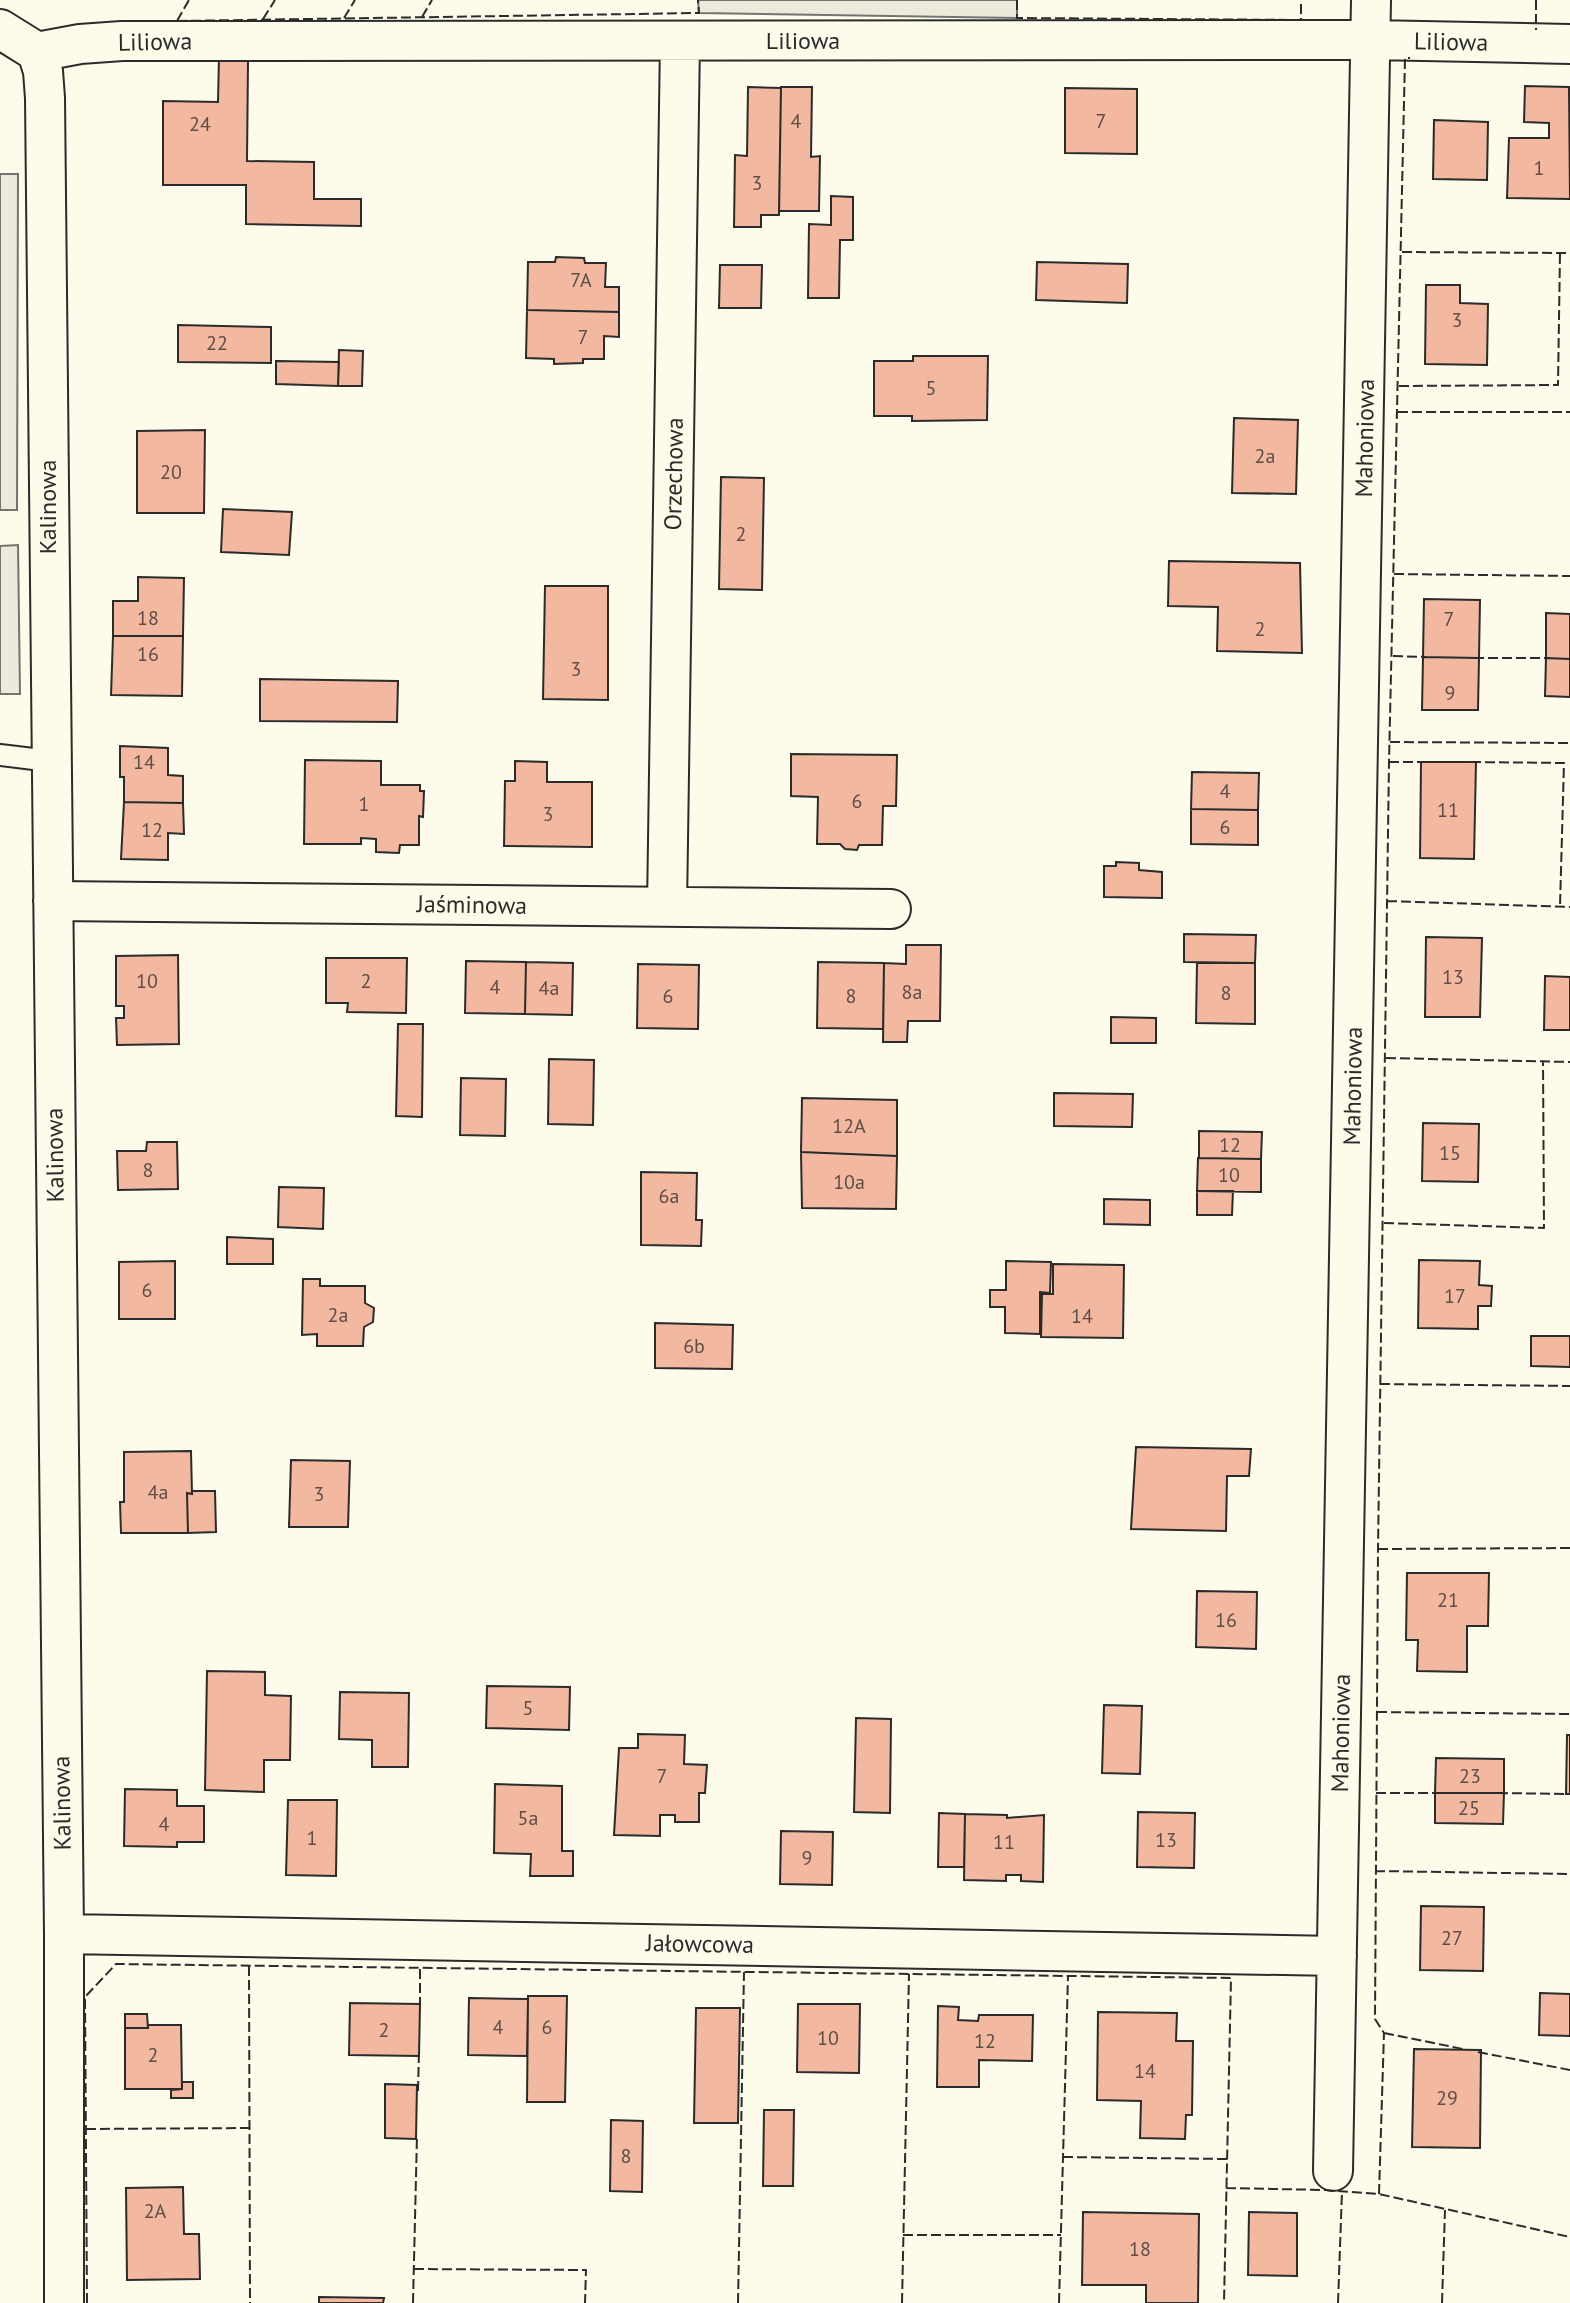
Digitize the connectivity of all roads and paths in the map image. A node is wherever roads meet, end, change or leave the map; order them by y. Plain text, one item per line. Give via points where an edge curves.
1 (1371, 0) edge
2 (0, 29) edge
3 (1371, 40) junction
4 (680, 41) junction
5 (1570, 44) edge
6 (37, 52) junction
7 (0, 755) edge
8 (50, 761) junction
9 (53, 901) junction
10 (667, 907) junction
11 (891, 909) dead end
12 (64, 1934) junction
13 (1337, 1956) junction
14 (1333, 2171) dead end
15 (64, 2303) edge

1 - 3 street, Mahoniowa
2 - 6 street
3 - 4 street, Liliowa
3 - 5 street, Liliowa
3 - 13 street, Mahoniowa
4 - 6 street, Liliowa via 122,41
4 - 10 street, Orzechowa
6 - 8 street, Kalinowa via 45,98
7 - 8 lane
8 - 9 street, Kalinowa
9 - 10 street, Jaśminowa
9 - 12 street, Kalinowa
10 - 11 street, Jaśminowa
12 - 13 street, Jałowcowa
12 - 15 street, Kalinowa
13 - 14 street, Mahoniowa

